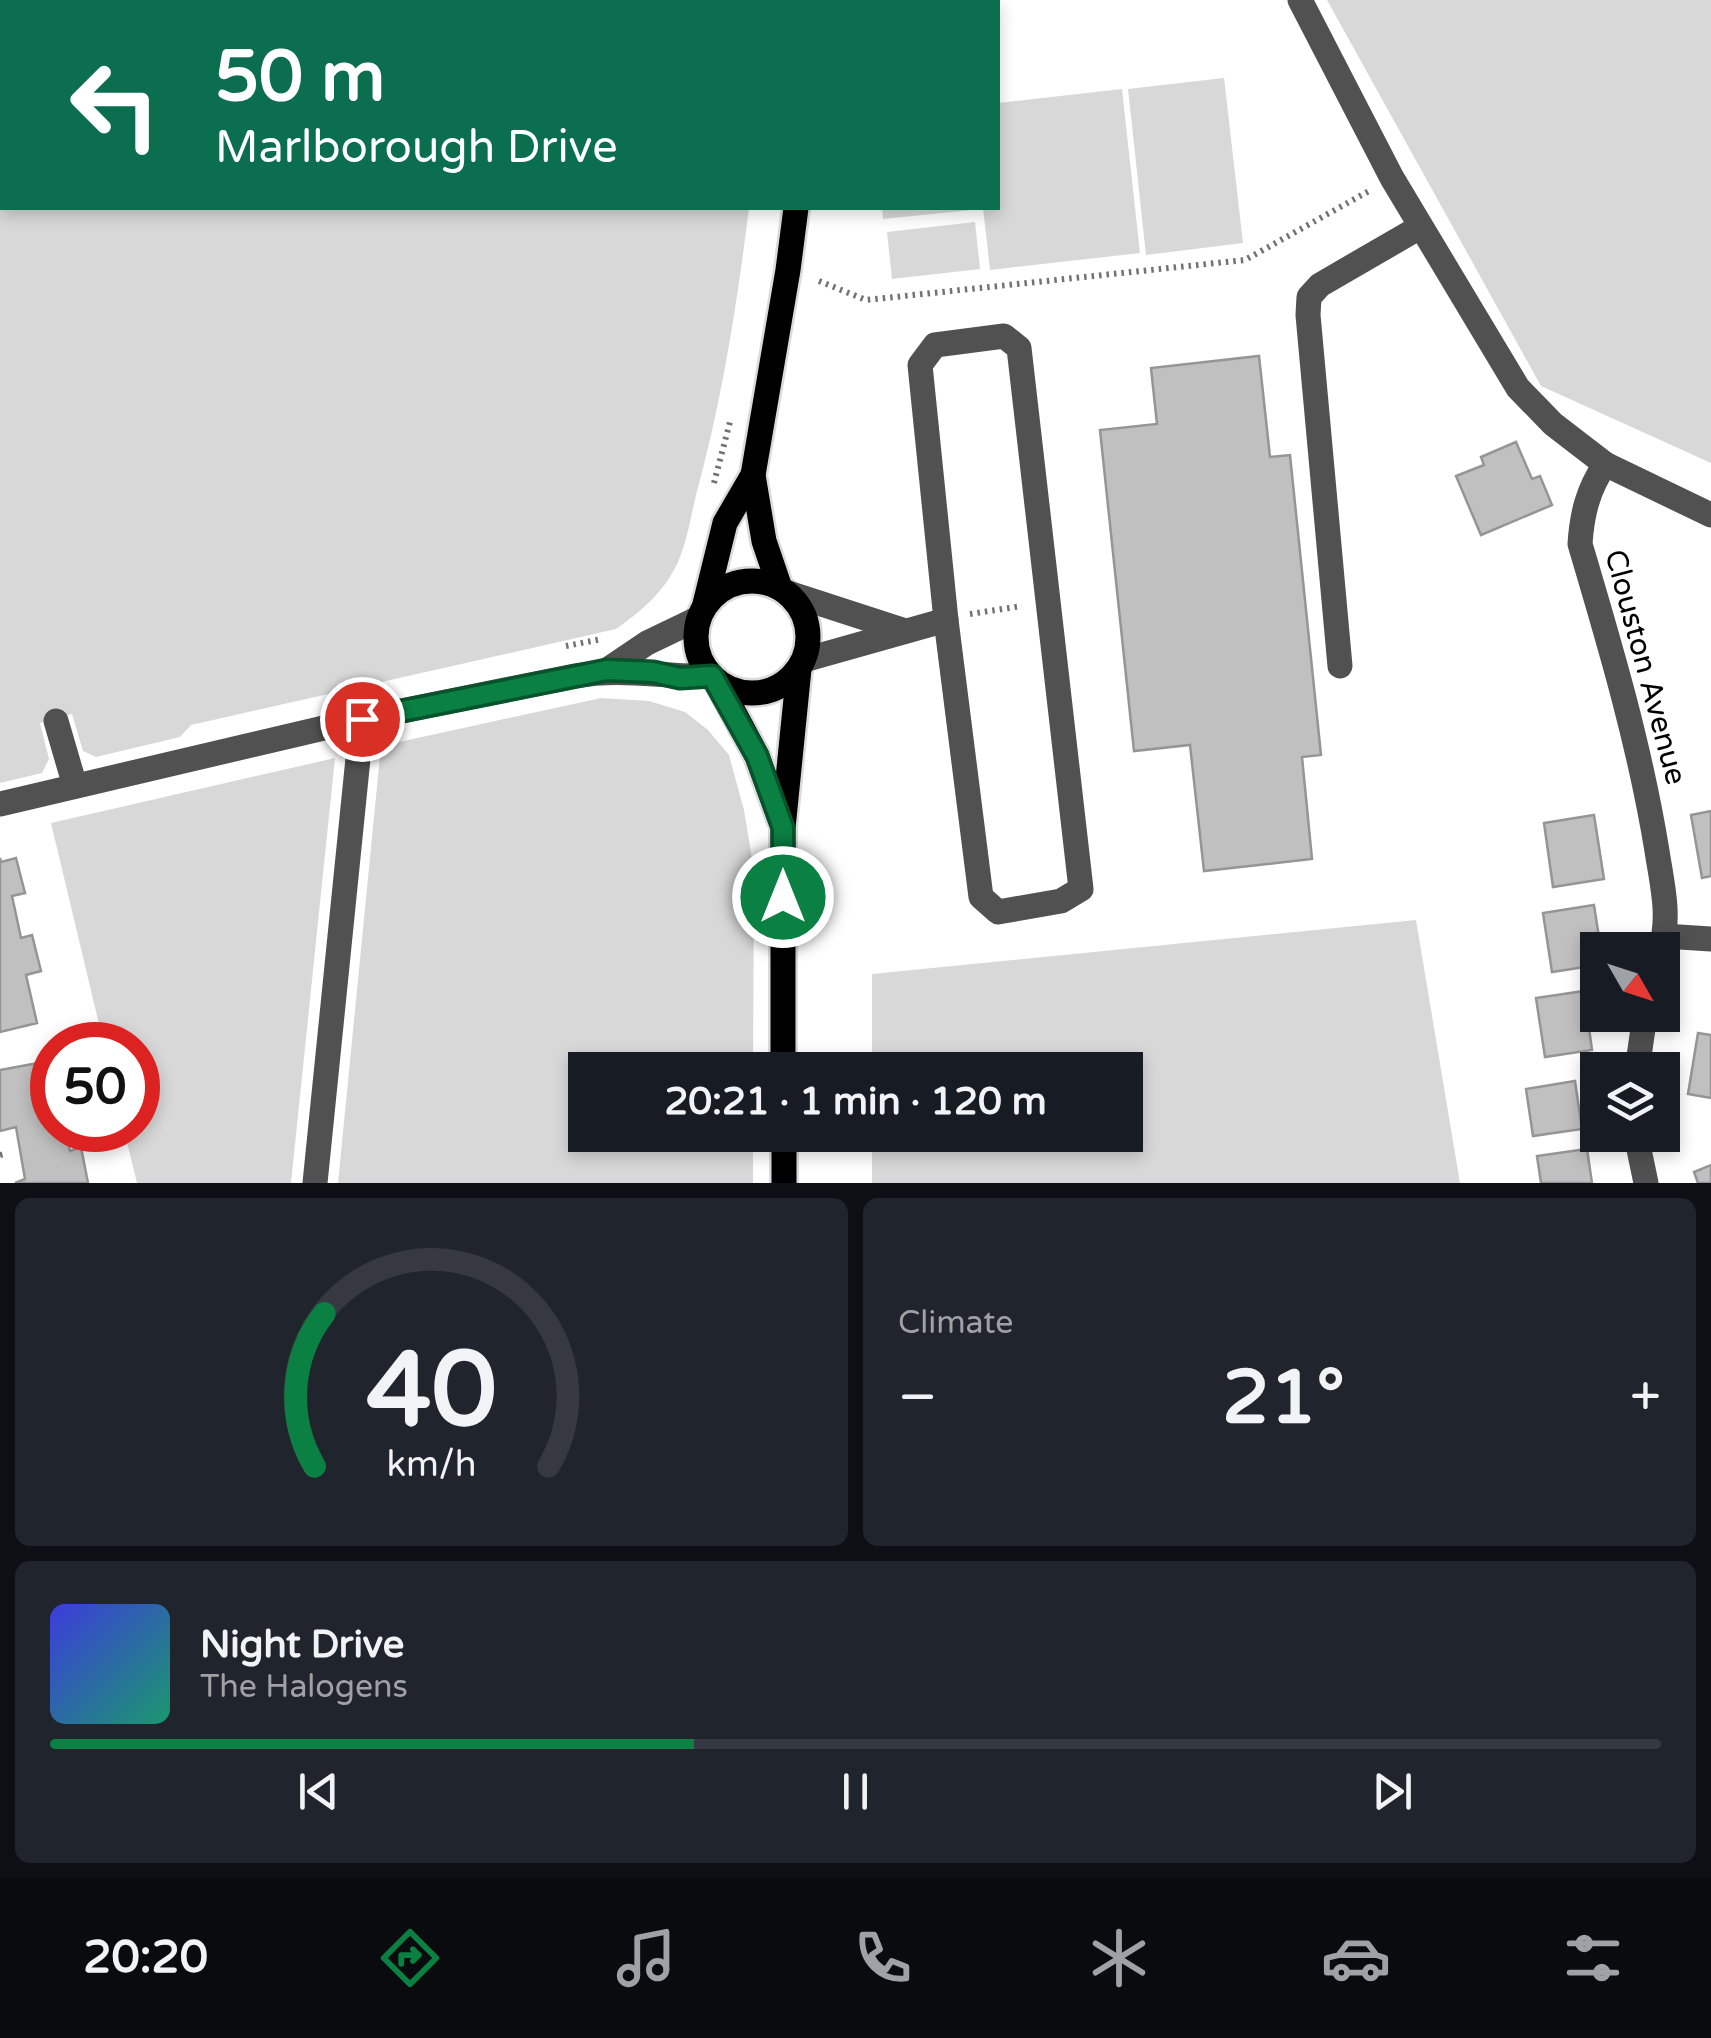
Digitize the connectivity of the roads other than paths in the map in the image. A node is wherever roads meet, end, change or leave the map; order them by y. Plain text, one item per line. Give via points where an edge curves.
1 (1300, 0) edge
2 (796, 210) edge
3 (1420, 226) junction
4 (1606, 464) junction
5 (754, 474) junction
6 (1711, 515) edge
7 (784, 591) junction
8 (702, 613) junction
9 (946, 620) junction
10 (906, 631) junction
11 (802, 664) junction
12 (1340, 666) dead end
13 (607, 670) junction
14 (714, 679) junction
15 (362, 719) junction
16 (56, 722) dead end
17 (75, 786) junction
18 (0, 804) edge
19 (783, 828) junction
20 (1663, 932) edge
21 (1711, 939) edge
22 (1680, 942) edge
23 (784, 1052) edge
24 (784, 1152) edge
25 (1640, 1152) edge
26 (315, 1183) edge
27 (784, 1183) edge
28 (1646, 1183) edge

1 - 3 street
2 - 5 main road
3 - 4 street via 1518,388
3 - 12 street via 1320,284 1309,297
4 - 6 street
4 - 20 street, Clouston Avenue via 1582,511 1580,544 1647,789 1665,902
5 - 7 main road via 764,541
5 - 8 main road via 725,523
7 - 8 main road via 744,581 726,587
7 - 10 street
7 - 11 main road via 808,627
8 - 13 street
8 - 14 main road via 697,649
9 - 9 street via 920,365 935,345 1004,336 1019,348 1082,888 1061,901 998,912 981,897
9 - 10 street
10 - 11 street
11 - 14 main road via 766,692 743,693
11 - 19 main road
13 - 14 street
13 - 15 street
14 - 19 main road via 757,756
15 - 17 street
15 - 26 street
16 - 17 street
17 - 18 street
19 - 23 main road
21 - 22 street
24 - 27 main road
25 - 28 street

